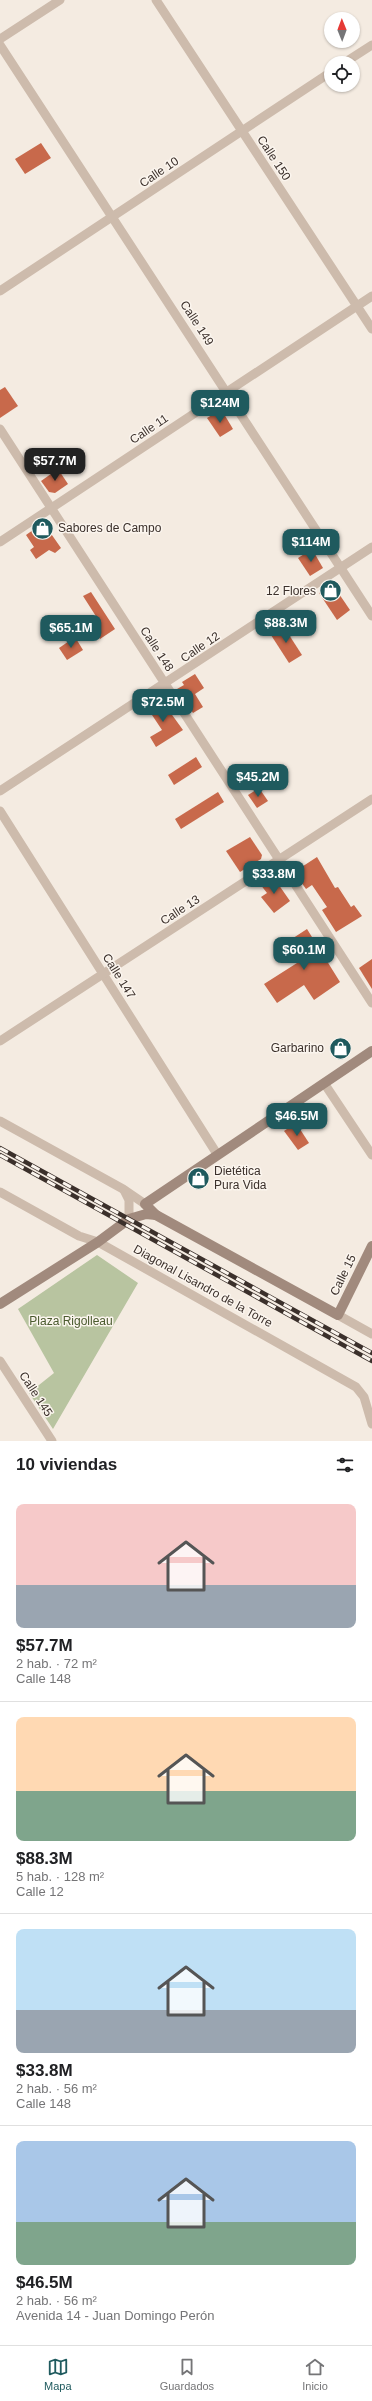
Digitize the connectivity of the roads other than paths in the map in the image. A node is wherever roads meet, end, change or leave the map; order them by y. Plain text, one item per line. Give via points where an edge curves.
1 (60, 0) edge
2 (156, 0) edge
3 (0, 39) edge
4 (0, 44) edge
5 (372, 45) edge
6 (355, 56) edge
7 (324, 77) edge
8 (242, 131) junction
9 (114, 218) junction
10 (0, 291) edge
11 (372, 296) edge
12 (357, 306) junction
13 (372, 329) edge
14 (227, 392) junction
15 (0, 428) edge
16 (52, 508) junction
17 (0, 542) edge
18 (372, 547) edge
19 (340, 568) junction
20 (372, 616) edge
21 (166, 684) junction
22 (0, 791) edge
23 (372, 799) edge
24 (0, 811) edge
25 (279, 860) junction
26 (104, 974) junction
27 (372, 1003) edge
28 (0, 1041) edge
29 (372, 1051) edge
30 (324, 1083) junction
31 (0, 1121) edge
32 (217, 1154) junction
33 (372, 1155) edge
34 (123, 1189) junction
35 (0, 1192) edge
36 (145, 1204) junction
37 (156, 1215) junction
38 (129, 1218) junction
39 (98, 1242) junction
40 (372, 1246) edge
41 (0, 1304) edge
42 (338, 1315) junction
43 (372, 1334) edge
44 (0, 1361) edge
45 (372, 1424) edge
46 (52, 1441) edge

1 - 3 street
2 - 8 street, Calle 150
4 - 9 street, Calle 149
5 - 6 street
7 - 8 street, Calle 10
8 - 9 street, Calle 10
8 - 12 street, Calle 150
9 - 10 street, Calle 10
9 - 14 street, Calle 149
11 - 12 street, Calle 11
12 - 13 street, Calle 150
12 - 14 street, Calle 11
14 - 16 street, Calle 11
14 - 19 street, Calle 149
15 - 16 street, Calle 148
16 - 17 street, Calle 11
16 - 21 street, Calle 148
18 - 19 street, Calle 12
19 - 20 street, Calle 149
19 - 21 street, Calle 12
21 - 22 street, Calle 12
21 - 25 street, Calle 148
23 - 25 street, Calle 13
24 - 26 street, Calle 147
25 - 26 street, Calle 13
25 - 27 street, Calle 148
26 - 28 street, Calle 13
26 - 32 street, Calle 147
29 - 30 main road
30 - 32 main road
30 - 33 street
31 - 34 street
32 - 36 main road
34 - 36 street
34 - 38 street via 129,1200
35 - 39 street, Diagonal Lisandro de la Torre via 79,1236
36 - 37 main road
37 - 38 main road via 146,1214
37 - 42 main road
38 - 39 main road
39 - 41 main road
39 - 45 street, Diagonal Lisandro de la Torre via 356,1387 364,1397
40 - 42 main road, Calle 15
42 - 43 street
44 - 46 street, Calle 145

